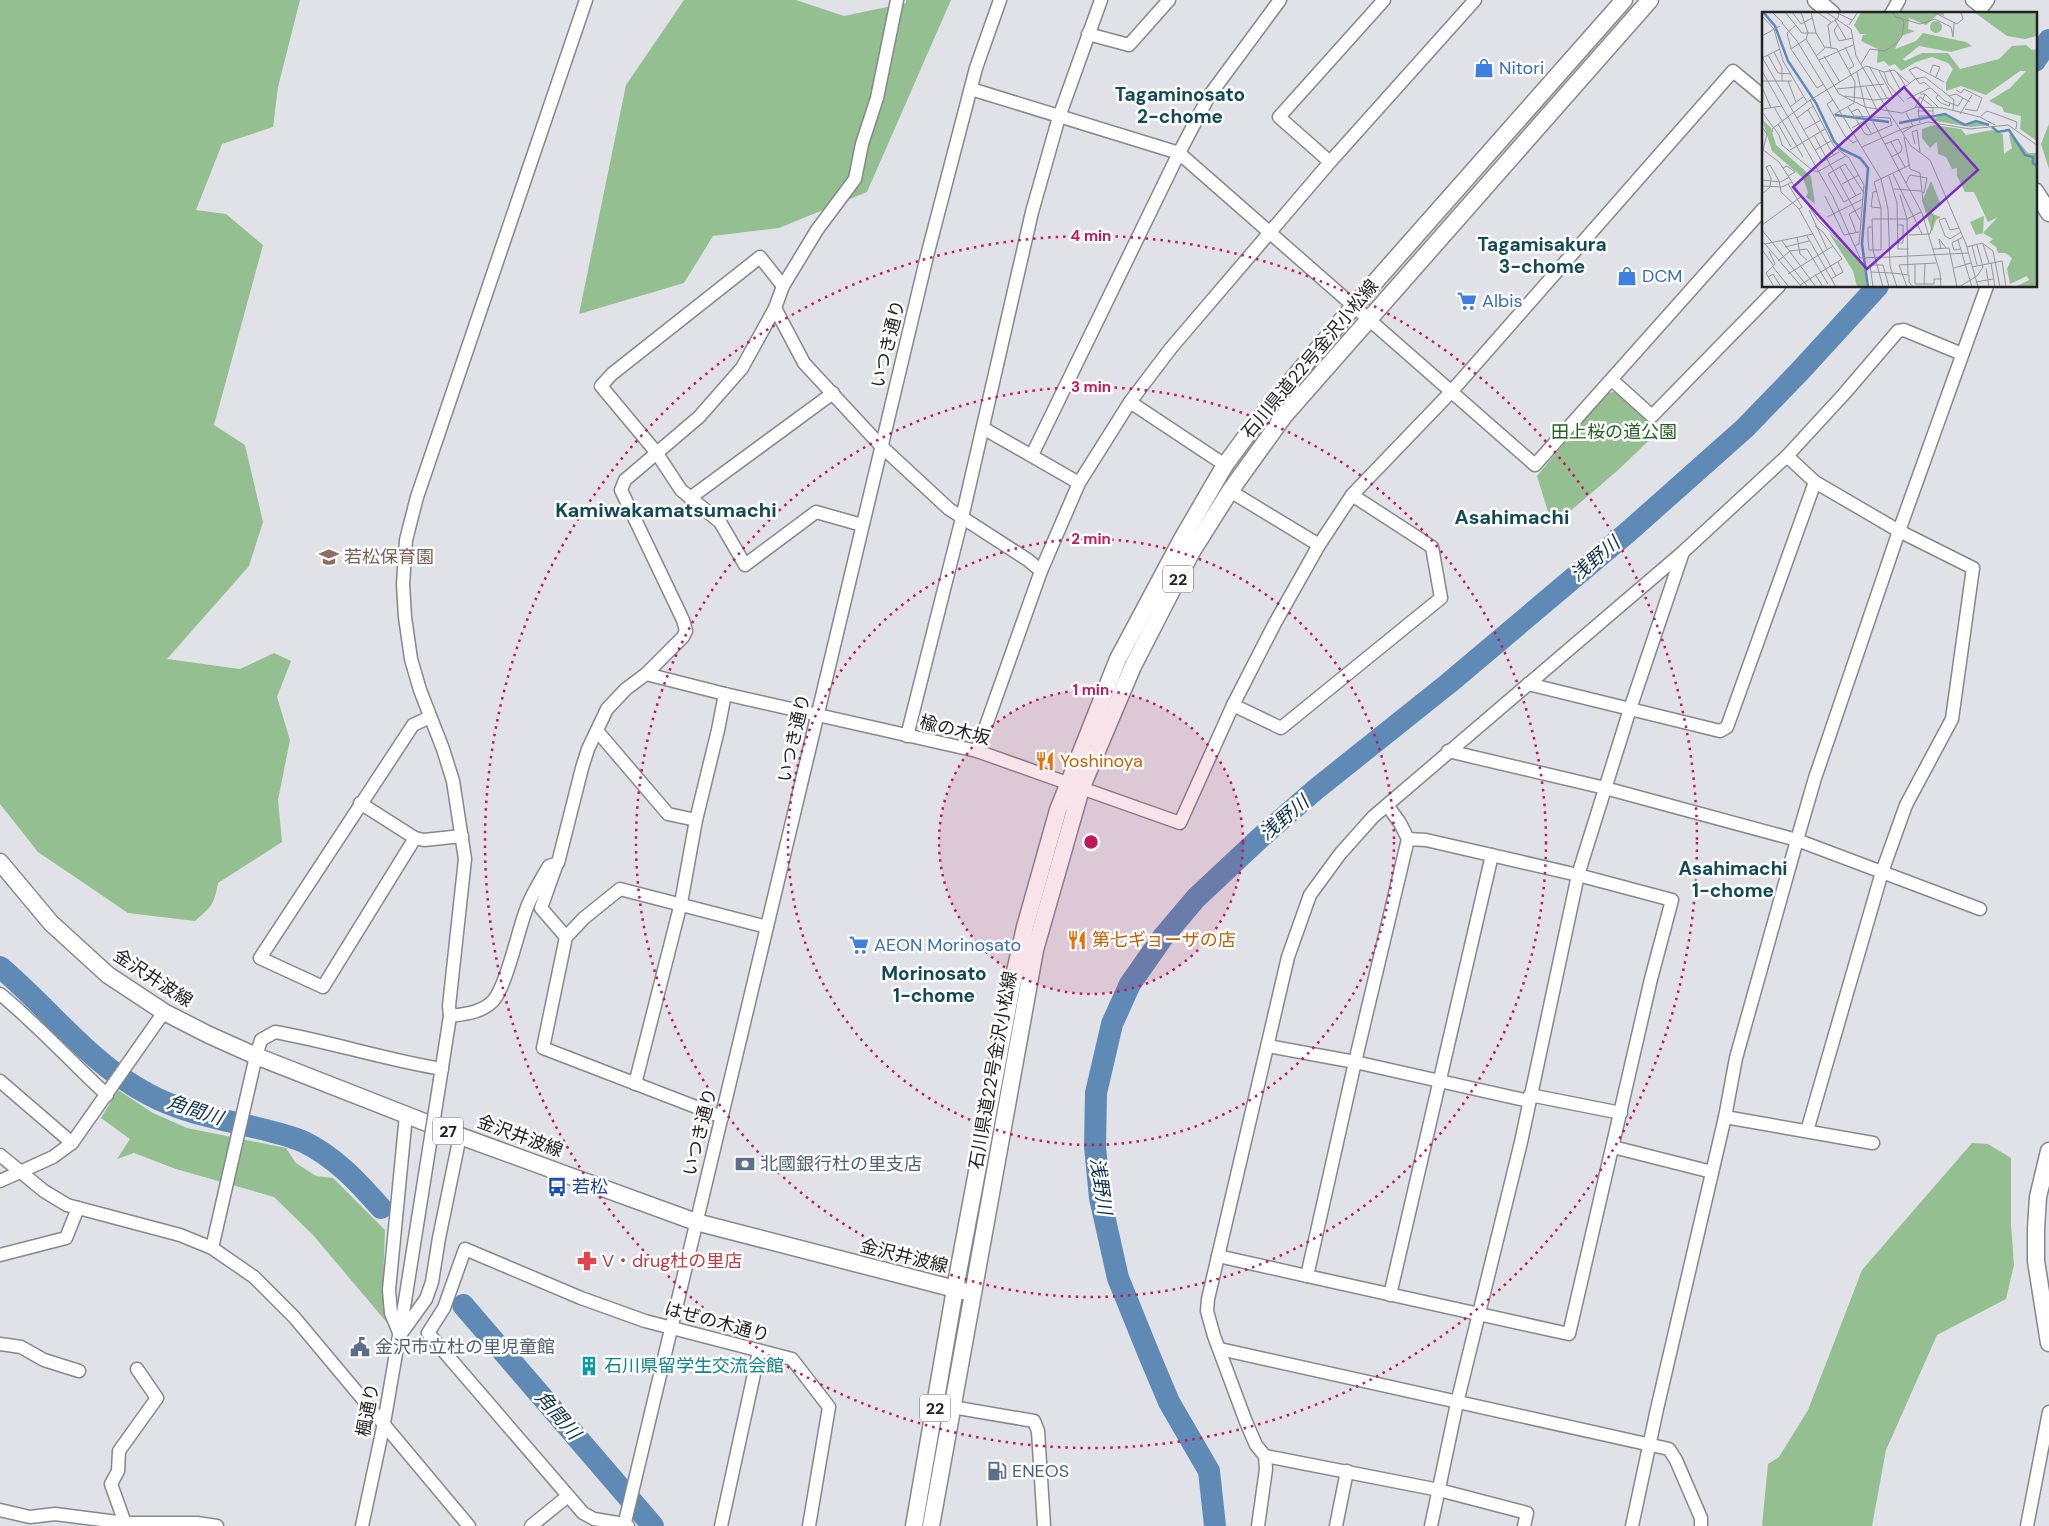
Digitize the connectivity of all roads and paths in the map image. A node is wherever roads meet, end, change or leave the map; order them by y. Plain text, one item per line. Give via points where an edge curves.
1 (586, 0) edge
2 (897, 0) edge
3 (1000, 0) edge
4 (1101, 0) edge
5 (1169, 0) edge
6 (1280, 0) edge
7 (1384, 0) edge
8 (1475, 0) edge
9 (1624, 0) edge
10 (1650, 0) edge
11 (1816, 0) edge
12 (1899, 0) edge
13 (1972, 0) edge
14 (1988, 0) edge
15 (1830, 12) edge
16 (1892, 12) edge
17 (1088, 34) junction
18 (971, 89) junction
19 (1762, 95) edge
20 (1059, 117) junction
21 (1179, 153) junction
22 (1330, 162) junction
23 (2036, 193) edge
24 (1762, 210) edge
25 (2049, 213) edge
26 (1269, 233) junction
27 (783, 286) junction
28 (1777, 288) edge
29 (1986, 288) edge
30 (1353, 307) junction
31 (775, 308) junction
32 (1368, 320) junction
33 (1962, 354) junction
34 (1612, 380) junction
35 (1451, 392) junction
36 (833, 393) junction
37 (1130, 402) junction
38 (983, 428) junction
39 (881, 446) junction
40 (656, 452) junction
41 (1032, 455) junction
42 (1787, 456) junction
43 (1225, 465) junction
44 (1815, 482) junction
45 (1079, 483) junction
46 (1230, 492) junction
47 (1352, 495) junction
48 (690, 498) junction
49 (962, 518) junction
50 (862, 525) junction
51 (1900, 531) junction
52 (1319, 545) junction
53 (1683, 552) junction
54 (1042, 571) junction
55 (646, 674) junction
56 (1528, 684) junction
57 (725, 694) junction
58 (1233, 705) junction
59 (1630, 709) junction
60 (818, 715) junction
61 (430, 717) junction
62 (598, 732) junction
63 (907, 736) junction
64 (977, 751) junction
65 (1448, 751) junction
66 (1074, 786) junction
67 (1606, 788) junction
68 (360, 803) junction
69 (1387, 805) junction
70 (696, 820) junction
71 (462, 836) junction
72 (415, 838) junction
73 (1408, 839) junction
74 (1797, 840) junction
75 (1492, 855) junction
76 (0, 862) edge
77 (558, 863) junction
78 (1882, 872) junction
79 (1578, 875) junction
80 (681, 903) junction
81 (1980, 909) dead end
82 (767, 926) junction
83 (566, 936) junction
84 (0, 994) edge
85 (164, 1012) junction
86 (450, 1016) junction
87 (1268, 1046) junction
88 (256, 1056) junction
89 (1355, 1062) junction
90 (441, 1074) junction
91 (0, 1081) edge
92 (1439, 1081) junction
93 (635, 1084) junction
94 (110, 1090) junction
95 (1530, 1098) junction
96 (1621, 1113) junction
97 (406, 1115) junction
98 (722, 1117) junction
99 (1725, 1117) junction
100 (1807, 1131) junction
101 (460, 1136) junction
102 (1873, 1142) dead end
103 (72, 1143) junction
104 (1613, 1147) junction
105 (2049, 1151) edge
106 (0, 1156) edge
107 (19, 1172) junction
108 (1712, 1172) junction
109 (0, 1181) edge
110 (78, 1208) junction
111 (696, 1222) junction
112 (212, 1248) junction
113 (0, 1255) edge
114 (1218, 1256) junction
115 (1307, 1276) junction
116 (954, 1289) junction
117 (973, 1294) junction
118 (1390, 1295) junction
119 (1480, 1313) junction
120 (670, 1328) junction
121 (400, 1335) junction
122 (2049, 1343) edge
123 (0, 1344) edge
124 (1220, 1349) junction
125 (759, 1351) junction
126 (137, 1369) dead end
127 (79, 1372) dead end
128 (1457, 1403) junction
129 (952, 1407) junction
130 (2049, 1412) edge
131 (384, 1423) junction
132 (1648, 1445) junction
133 (1265, 1456) junction
134 (1347, 1471) junction
135 (1439, 1490) junction
136 (568, 1496) junction
137 (0, 1510) edge
138 (54, 1520) edge
139 (626, 1522) edge
140 (125, 1524) edge
141 (197, 1525) edge
142 (217, 1526) edge
143 (362, 1526) edge
144 (469, 1526) edge
145 (531, 1526) edge
146 (721, 1526) edge
147 (809, 1526) edge
148 (914, 1526) edge
149 (931, 1526) edge
150 (1044, 1526) edge
151 (1258, 1526) edge
152 (1336, 1526) edge
153 (1431, 1526) edge
154 (1524, 1526) edge
155 (1632, 1526) edge
156 (1701, 1526) edge
157 (2027, 1526) edge

1 - 61 street, 楓通り via 406,540 405,617 411,660
2 - 27 street via 856,179 817,230
3 - 18 street, いつき通り
4 - 17 street
5 - 17 street via 1129,46
6 - 21 street via 1209,96
7 - 22 street via 1279,117
8 - 22 street
9 - 30 main road, 22
10 - 32 main road, 石川県道22号金沢小松線 / 22
11 - 15 main road
12 - 16 street
13 - 14 street via 1982,8
17 - 20 street
18 - 20 street
18 - 39 street, いつき通り
19 - 35 street via 1733,71
20 - 21 street
20 - 38 street via 1032,212
21 - 26 street
21 - 41 street
22 - 26 street
23 - 25 main road
24 - 34 street
26 - 30 street
26 - 37 street via 1171,348
27 - 31 street
27 - 40 street via 760,257 601,386
28 - 34 street via 1652,416
29 - 33 street
30 - 32 street
30 - 43 main road, 22 via 1254,424
31 - 36 street via 804,363
31 - 40 street via 742,368 699,417
32 - 35 street
32 - 46 main road, 石川県道22号金沢小松線 / 22 via 1284,416
33 - 42 street via 1904,330 1898,332
33 - 51 street
34 - 35 street via 1535,465
35 - 47 street
36 - 39 street
36 - 48 street
37 - 43 street
37 - 45 street
38 - 41 street
38 - 49 street
39 - 49 street
39 - 50 street, いつき通り
40 - 48 street
40 - 55 street via 625,480 621,490 686,630
41 - 45 street
42 - 44 street
42 - 53 street
43 - 66 main road, 22 via 1118,659
44 - 51 street
44 - 59 street via 1727,728 1720,731
45 - 54 street
46 - 52 street
46 - 66 main road, 石川県道22号金沢小松線 / 22 via 1191,553
47 - 52 street
47 - 58 street via 1432,547 1442,598 1281,728
48 - 50 street via 720,522 745,565 816,512
49 - 54 street
49 - 63 street
50 - 60 street, いつき通り
51 - 74 street via 1815,778
51 - 78 street via 1973,568 1952,719 1906,805
52 - 58 street via 1274,623
53 - 56 street
53 - 59 street
54 - 64 street
55 - 57 street, 楡の木坂
55 - 62 street via 607,709
56 - 59 street
56 - 65 street
57 - 60 street, 楡の木坂
57 - 70 street
58 - 66 street, 楡の木坂 via 1180,823
59 - 67 street
60 - 63 street, 楡の木坂
60 - 82 street, いつき通り
61 - 68 street via 413,725
61 - 71 street, 楓通り via 453,781
62 - 70 street via 668,814
62 - 77 street via 582,768
63 - 64 street, 楡の木坂
64 - 66 street, 楡の木坂
65 - 67 street
65 - 69 street
66 - 116 main road, 22 via 1058,810 1014,975
66 - 117 main road, 石川県道22号金沢小松線 / 22 via 1035,950
67 - 74 street
67 - 79 street
68 - 72 street
68 - 72 street via 260,958 323,987
69 - 73 street
69 - 87 street via 1340,854 1310,895 1288,957
70 - 80 street
71 - 72 street
71 - 86 street, 楓通り via 465,859
73 - 75 street
73 - 89 street
74 - 78 street
74 - 99 street via 1736,1058
75 - 79 street
75 - 92 street
76 - 85 main road, 金沢井波線 / 27 via 70,942 108,975
77 - 83 street via 541,908
77 - 86 street via 549,866 526,908 502,986 493,1001 475,1012
78 - 81 street
78 - 100 street
79 - 95 street
79 - 96 street via 1672,900
80 - 82 street
80 - 83 street via 620,889
80 - 93 street
82 - 98 street, いつき通り
83 - 93 street via 543,1048
84 - 94 street via 69,1060
85 - 88 main road, 金沢井波線 / 27
85 - 94 street
86 - 90 street, 楓通り
87 - 89 street
87 - 114 street
88 - 90 street via 262,1040 275,1032
88 - 97 main road, 金沢井波線 / 27
88 - 112 street
89 - 92 street
89 - 115 street
90 - 121 street, 楓通り, bridge
91 - 103 street
92 - 95 street
92 - 118 street
93 - 98 street
94 - 103 street
95 - 96 street
95 - 119 street
96 - 104 street
97 - 101 main road, 金沢井波線 / 27
97 - 121 street via 389,1290 391,1313
98 - 111 street, いつき通り
99 - 100 street
99 - 108 street
100 - 102 street
101 - 111 main road, 金沢井波線 / 27
101 - 121 street via 432,1282 426,1299
103 - 107 street via 53,1157
104 - 108 street
104 - 119 street via 1569,1334
105 - 122 main road via 2038,1197 2036,1261
106 - 107 street
107 - 109 street
107 - 110 street via 44,1191
108 - 132 street
110 - 112 street
110 - 113 street via 66,1238
111 - 116 main road, 金沢井波線 / 27
111 - 120 street, いつき通り
112 - 131 street via 254,1277 294,1317
114 - 115 street
114 - 124 street via 1207,1311
115 - 118 street
116 - 117 main road, 金沢井波線 / 27
116 - 148 main road, 22
117 - 129 main road, 22
118 - 119 street
119 - 128 street
120 - 125 street, はぜの木通り
120 - 136 street, はぜの木通り via 581,1298 465,1249 444,1308 428,1333
120 - 139 street, いつき通り
121 - 131 street, 楓通り
123 - 127 street via 21,1347 44,1360
124 - 128 street
124 - 133 street via 1246,1422
125 - 146 street
125 - 147 street, はぜの木通り via 792,1360 829,1407
126 - 140 street via 157,1398 119,1451 118,1471 111,1484
128 - 132 street
128 - 135 street
129 - 149 main road, 22
129 - 150 street via 1034,1421 1038,1431
130 - 157 street
131 - 143 street, 楓通り
131 - 144 street
132 - 155 street
132 - 156 street via 1669,1449 1701,1518
133 - 134 street
133 - 151 street
134 - 135 street
134 - 152 street
135 - 153 street
135 - 154 street via 1527,1513
136 - 139 street via 589,1516
136 - 145 street
137 - 138 street
138 - 140 street
140 - 141 street
141 - 142 street

